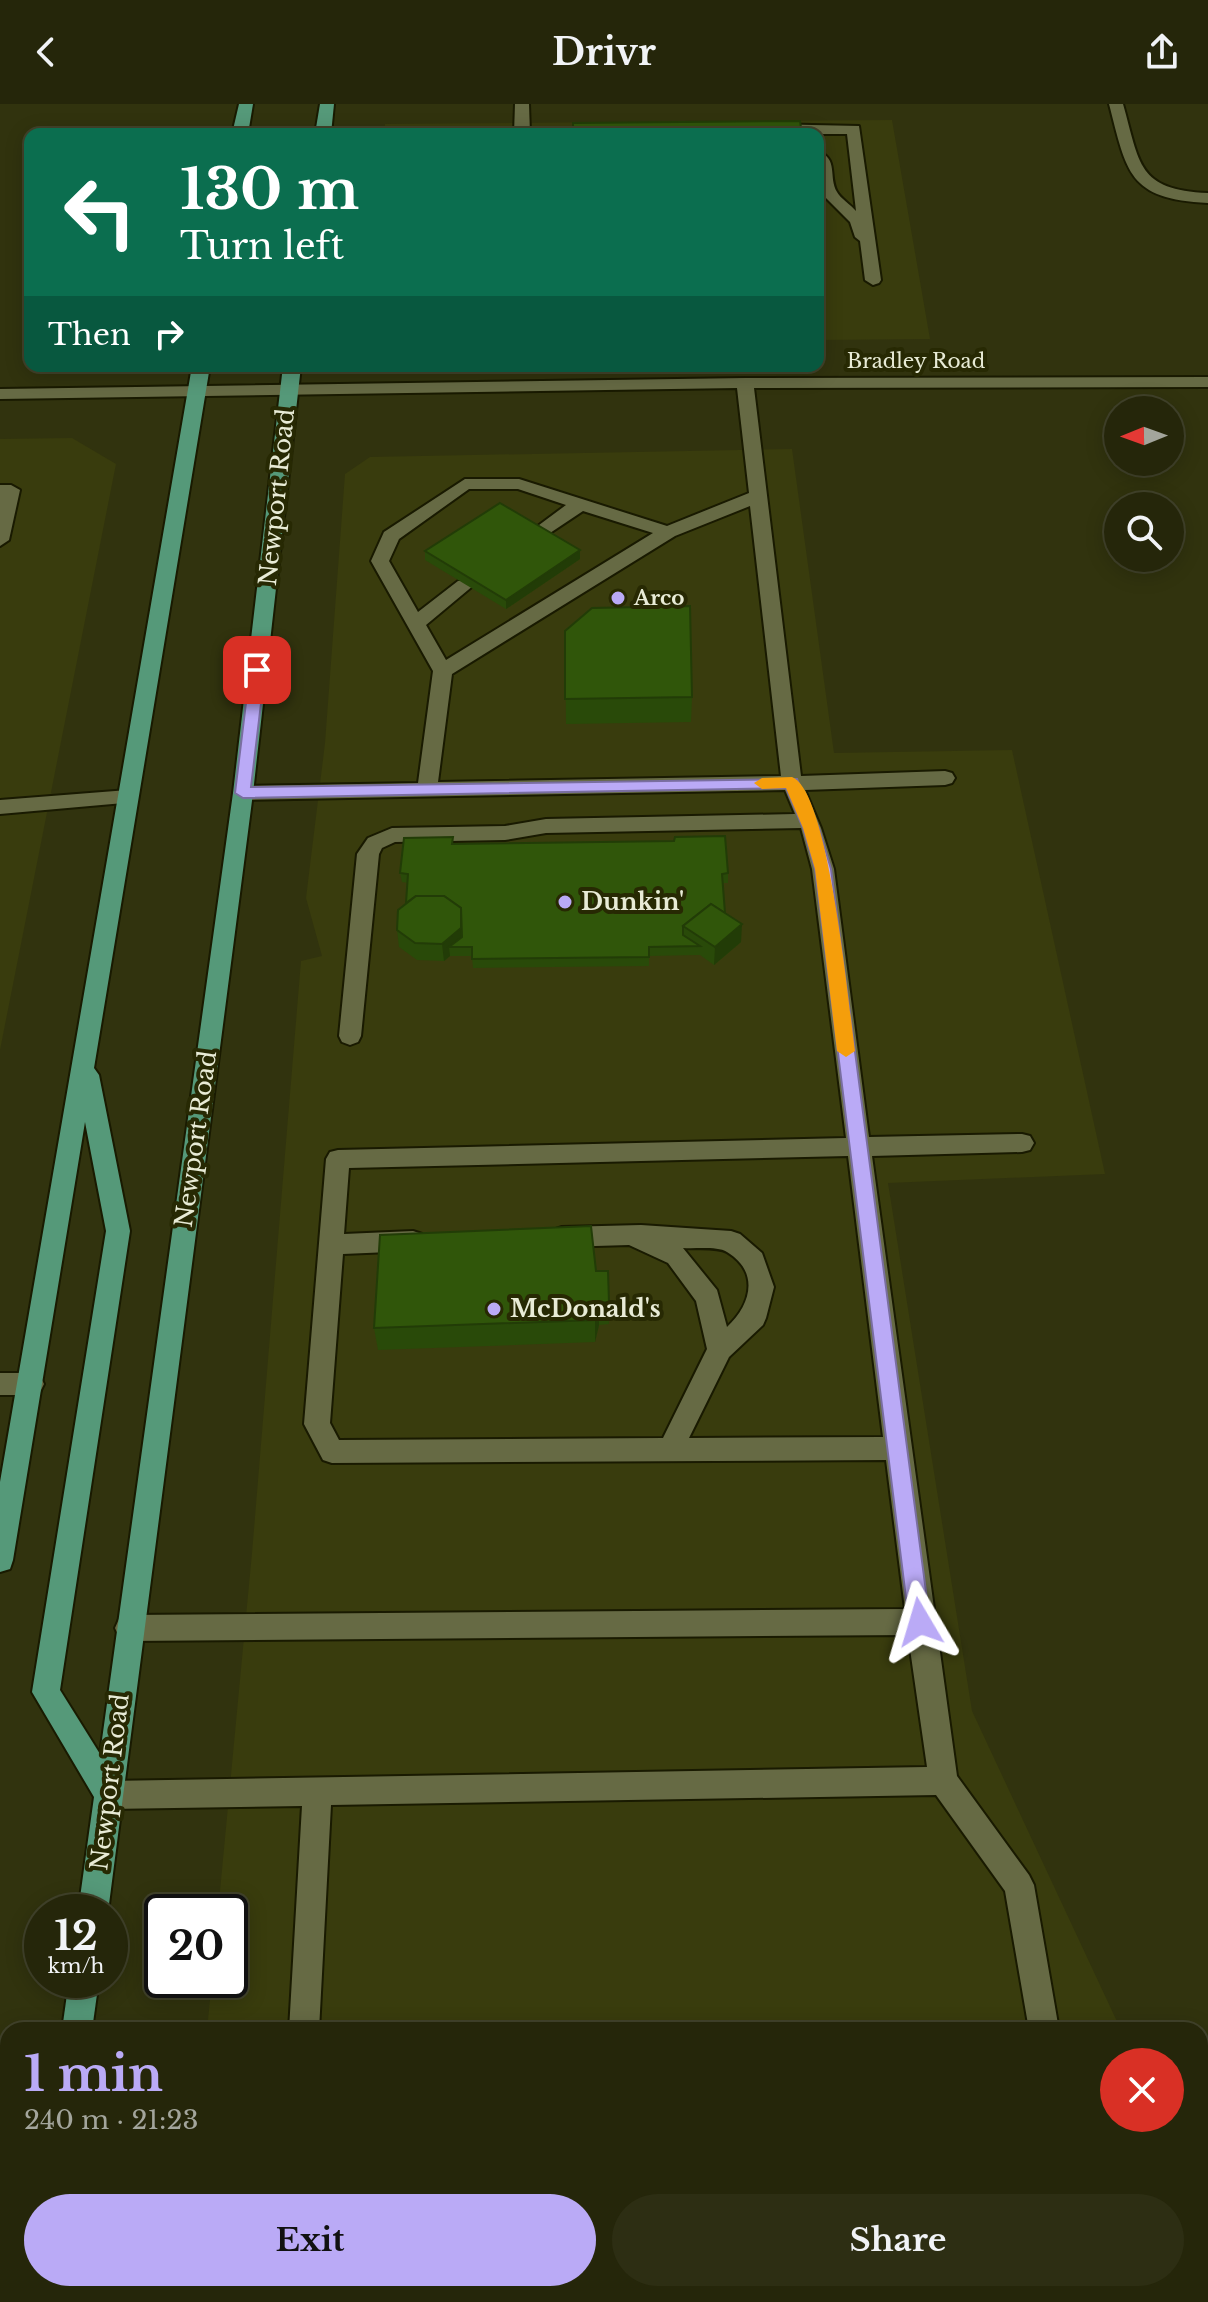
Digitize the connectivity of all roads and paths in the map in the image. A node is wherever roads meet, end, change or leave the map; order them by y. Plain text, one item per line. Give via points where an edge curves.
1 (246, 104) edge
2 (327, 104) edge
3 (522, 104) edge
4 (1116, 104) edge
5 (241, 128) edge
6 (324, 128) edge
7 (522, 128) edge
8 (824, 129) edge
9 (824, 171) edge
10 (1208, 198) edge
11 (870, 259) junction
12 (873, 280) dead end
13 (200, 372) edge
14 (291, 372) edge
15 (1208, 382) edge
16 (745, 383) junction
17 (289, 391) junction
18 (196, 392) junction
19 (0, 394) edge
20 (0, 491) edge
21 (758, 496) junction
22 (580, 504) junction
23 (668, 532) junction
24 (538, 535) edge
25 (0, 540) edge
26 (465, 585) edge
27 (416, 623) junction
28 (443, 671) junction
29 (945, 778) dead end
30 (792, 783) junction
31 (427, 790) junction
32 (243, 793) junction
33 (128, 797) junction
34 (0, 807) edge
35 (808, 821) junction
36 (350, 1036) dead end
37 (85, 1057) junction
38 (1022, 1143) dead end
39 (858, 1148) junction
40 (631, 1235) junction
41 (537, 1238) edge
42 (442, 1240) edge
43 (332, 1244) junction
44 (720, 1349) junction
45 (0, 1384) edge
46 (31, 1384) junction
47 (899, 1448) junction
48 (670, 1450) junction
49 (0, 1560) edge
50 (920, 1622) junction
51 (129, 1628) junction
52 (943, 1781) junction
53 (317, 1791) junction
54 (109, 1795) junction
55 (95, 1894) edge
56 (81, 1998) edge
57 (78, 2022) edge
58 (304, 2022) edge
59 (1043, 2022) edge

1 - 5 main road
2 - 6 main road
3 - 7 street
4 - 10 street via 1141,180 1155,191
8 - 11 street via 854,129
9 - 11 street via 828,192 857,220
11 - 12 street
13 - 18 main road
14 - 17 main road, Newport Road
15 - 16 street, Bradley Road
16 - 17 street, Bradley Road
16 - 21 street
17 - 18 street, Bradley Road
17 - 32 main road, Newport Road
18 - 19 street, Bradley Road
18 - 33 main road
20 - 25 street via 11,490
21 - 23 street
21 - 30 street
22 - 23 street
22 - 24 street
22 - 27 street via 519,484 465,484 391,536 380,561
23 - 28 street
26 - 27 street
27 - 28 street
28 - 31 street
29 - 30 street
30 - 31 street
30 - 35 street
31 - 32 street
32 - 51 main road, Newport Road
33 - 34 street
33 - 37 main road
35 - 36 street via 392,835 375,843 368,854
35 - 39 street via 823,869
37 - 46 main road
37 - 54 main road via 118,1231 46,1692
38 - 39 street
39 - 43 street via 338,1159
39 - 47 street
40 - 41 street
40 - 44 street via 677,1256 708,1297
40 - 44 street via 731,1241 753,1260 762,1287 754,1318
42 - 43 street
43 - 48 street via 317,1424 332,1452
44 - 48 street
45 - 46 street
46 - 49 main road
47 - 48 street
47 - 50 street
50 - 51 street
50 - 52 street
51 - 54 main road, Newport Road
52 - 53 street
52 - 59 street via 1019,1885
53 - 54 street
53 - 58 street
54 - 55 main road, Newport Road
56 - 57 main road

